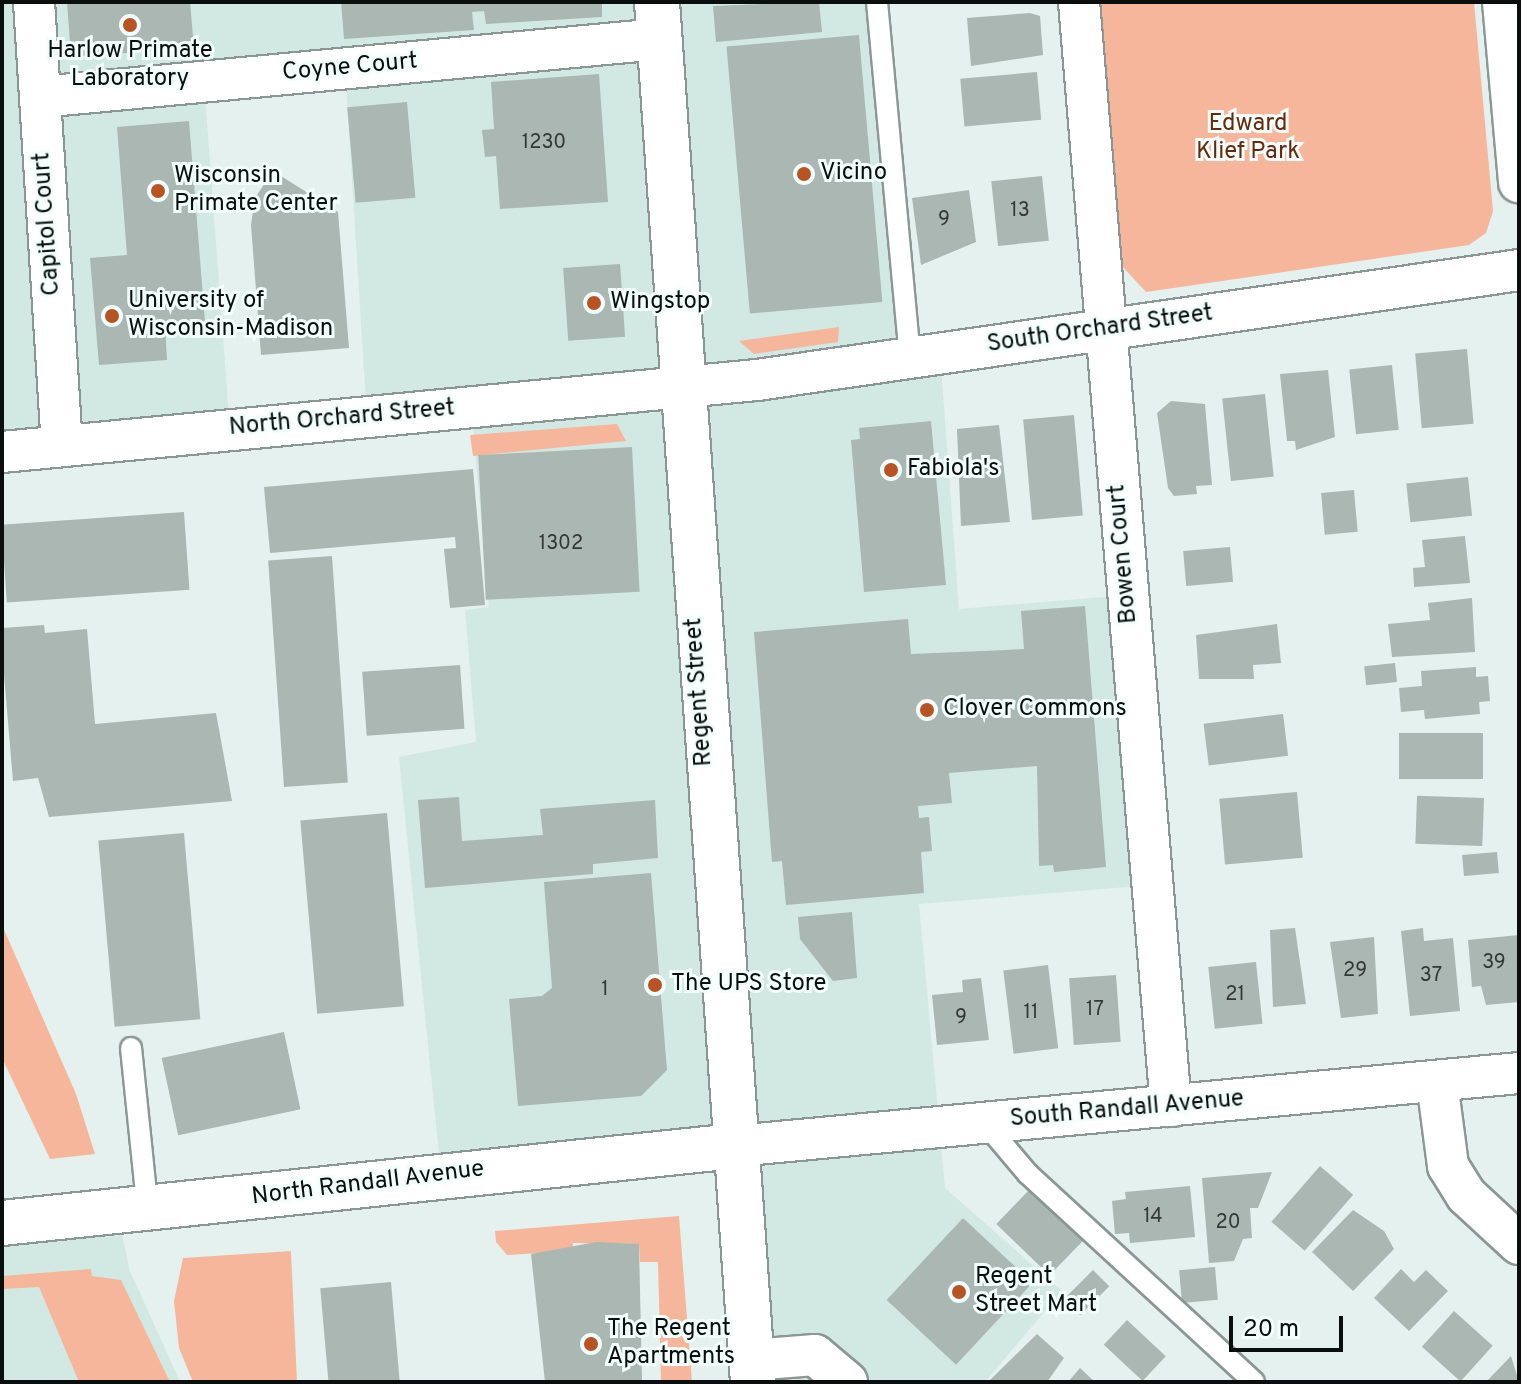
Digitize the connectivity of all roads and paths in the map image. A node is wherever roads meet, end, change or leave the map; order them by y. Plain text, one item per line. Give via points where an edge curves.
1 (34, 2) edge
2 (877, 2) edge
3 (1079, 2) edge
4 (1503, 2) edge
5 (658, 21) edge
6 (40, 97) junction
7 (1519, 182) edge
8 (1519, 270) edge
9 (1106, 330) junction
10 (910, 357) junction
11 (681, 387) junction
12 (62, 446) junction
13 (2, 452) edge
14 (131, 1048) dead end
15 (1519, 1073) edge
16 (1437, 1082) junction
17 (1171, 1106) junction
18 (984, 1122) junction
19 (735, 1146) junction
20 (147, 1204) junction
21 (2, 1223) edge
22 (1519, 1244) edge
23 (752, 1371) edge
24 (847, 1382) edge
25 (1254, 1382) edge

1 - 6 street, Capitol Court
2 - 10 lane
3 - 9 street, Bowen Court
4 - 7 street
5 - 6 street, Coyne Court
5 - 11 main road, Regent Street
6 - 12 street, Capitol Court
8 - 9 street, South Orchard Street
9 - 10 street, South Orchard Street
9 - 17 street, Bowen Court
10 - 11 street, South Orchard Street
11 - 12 street, North Orchard Street
11 - 19 main road, Regent Street
12 - 13 street, North Orchard Street
14 - 20 lane
15 - 16 street, South Randall Avenue
16 - 17 street, South Randall Avenue
16 - 22 street via 1448,1166 1466,1195
17 - 18 street, South Randall Avenue
18 - 19 street, South Randall Avenue
18 - 25 lane via 1028,1174
19 - 20 main road, North Randall Avenue
19 - 23 main road, Regent Street
20 - 21 main road, North Randall Avenue
23 - 24 street via 815,1355

